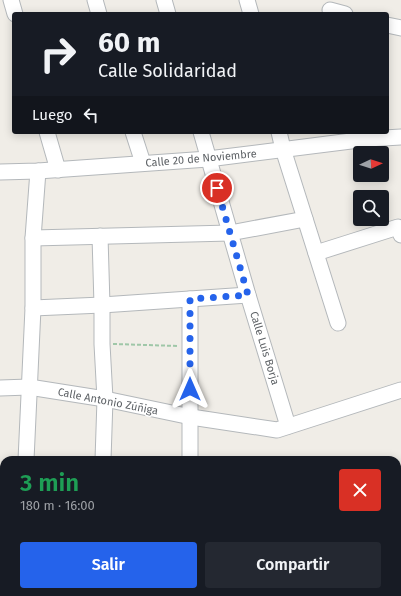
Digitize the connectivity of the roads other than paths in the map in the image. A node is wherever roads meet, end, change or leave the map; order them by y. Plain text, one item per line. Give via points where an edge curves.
1 (11, 0) edge
2 (95, 0) edge
3 (164, 0) edge
4 (247, 0) edge
5 (331, 8) edge
6 (14, 12) edge
7 (98, 12) edge
8 (167, 12) edge
9 (250, 12) edge
10 (340, 12) edge
11 (389, 25) edge
12 (401, 28) edge
13 (48, 134) edge
14 (135, 134) edge
15 (202, 134) edge
16 (279, 134) edge
17 (366, 136) edge
18 (401, 137) edge
19 (283, 149) junction
20 (208, 159) junction
21 (142, 163) junction
22 (58, 170) junction
23 (38, 171) junction
24 (0, 172) edge
25 (305, 219) junction
26 (400, 231) edge
27 (230, 232) junction
28 (100, 236) junction
29 (34, 238) junction
30 (316, 252) junction
31 (248, 295) junction
32 (190, 299) junction
33 (102, 305) junction
34 (33, 308) junction
35 (338, 323) dead end
36 (29, 387) junction
37 (0, 388) edge
38 (401, 390) edge
39 (105, 399) junction
40 (191, 418) junction
41 (288, 426) junction
42 (26, 456) edge
43 (103, 456) edge
44 (190, 456) edge

1 - 6 street
2 - 7 street
3 - 8 street
4 - 9 street
5 - 10 street
11 - 12 street
13 - 22 street
14 - 21 street
15 - 20 street, Calle Luis Borja
16 - 19 street
17 - 18 street, Calle 20 de Noviembre
17 - 19 street, Calle 20 de Noviembre
19 - 20 street, Calle 20 de Noviembre
19 - 25 street
20 - 21 street, Calle 20 de Noviembre
20 - 27 street, Calle Luis Borja
21 - 22 street, Calle 20 de Noviembre
22 - 23 street, Calle 20 de Noviembre
23 - 24 street, Calle 20 de Noviembre
23 - 29 street
25 - 27 street
25 - 30 street
26 - 30 street
27 - 28 street
27 - 31 street, Calle Luis Borja
28 - 29 street
28 - 33 street
29 - 34 street
30 - 35 street
31 - 32 street
31 - 41 street, Calle Luis Borja
32 - 33 street
32 - 40 street
33 - 34 street
33 - 39 street
34 - 36 street
36 - 37 street, Calle Antonio Zúñiga
36 - 39 street, Calle Antonio Zúñiga
36 - 42 street
38 - 41 street, Calle Antonio Zúñiga
39 - 40 street, Calle Antonio Zúñiga
39 - 43 street
40 - 41 street, Calle Antonio Zúñiga via 277,430
40 - 44 street

